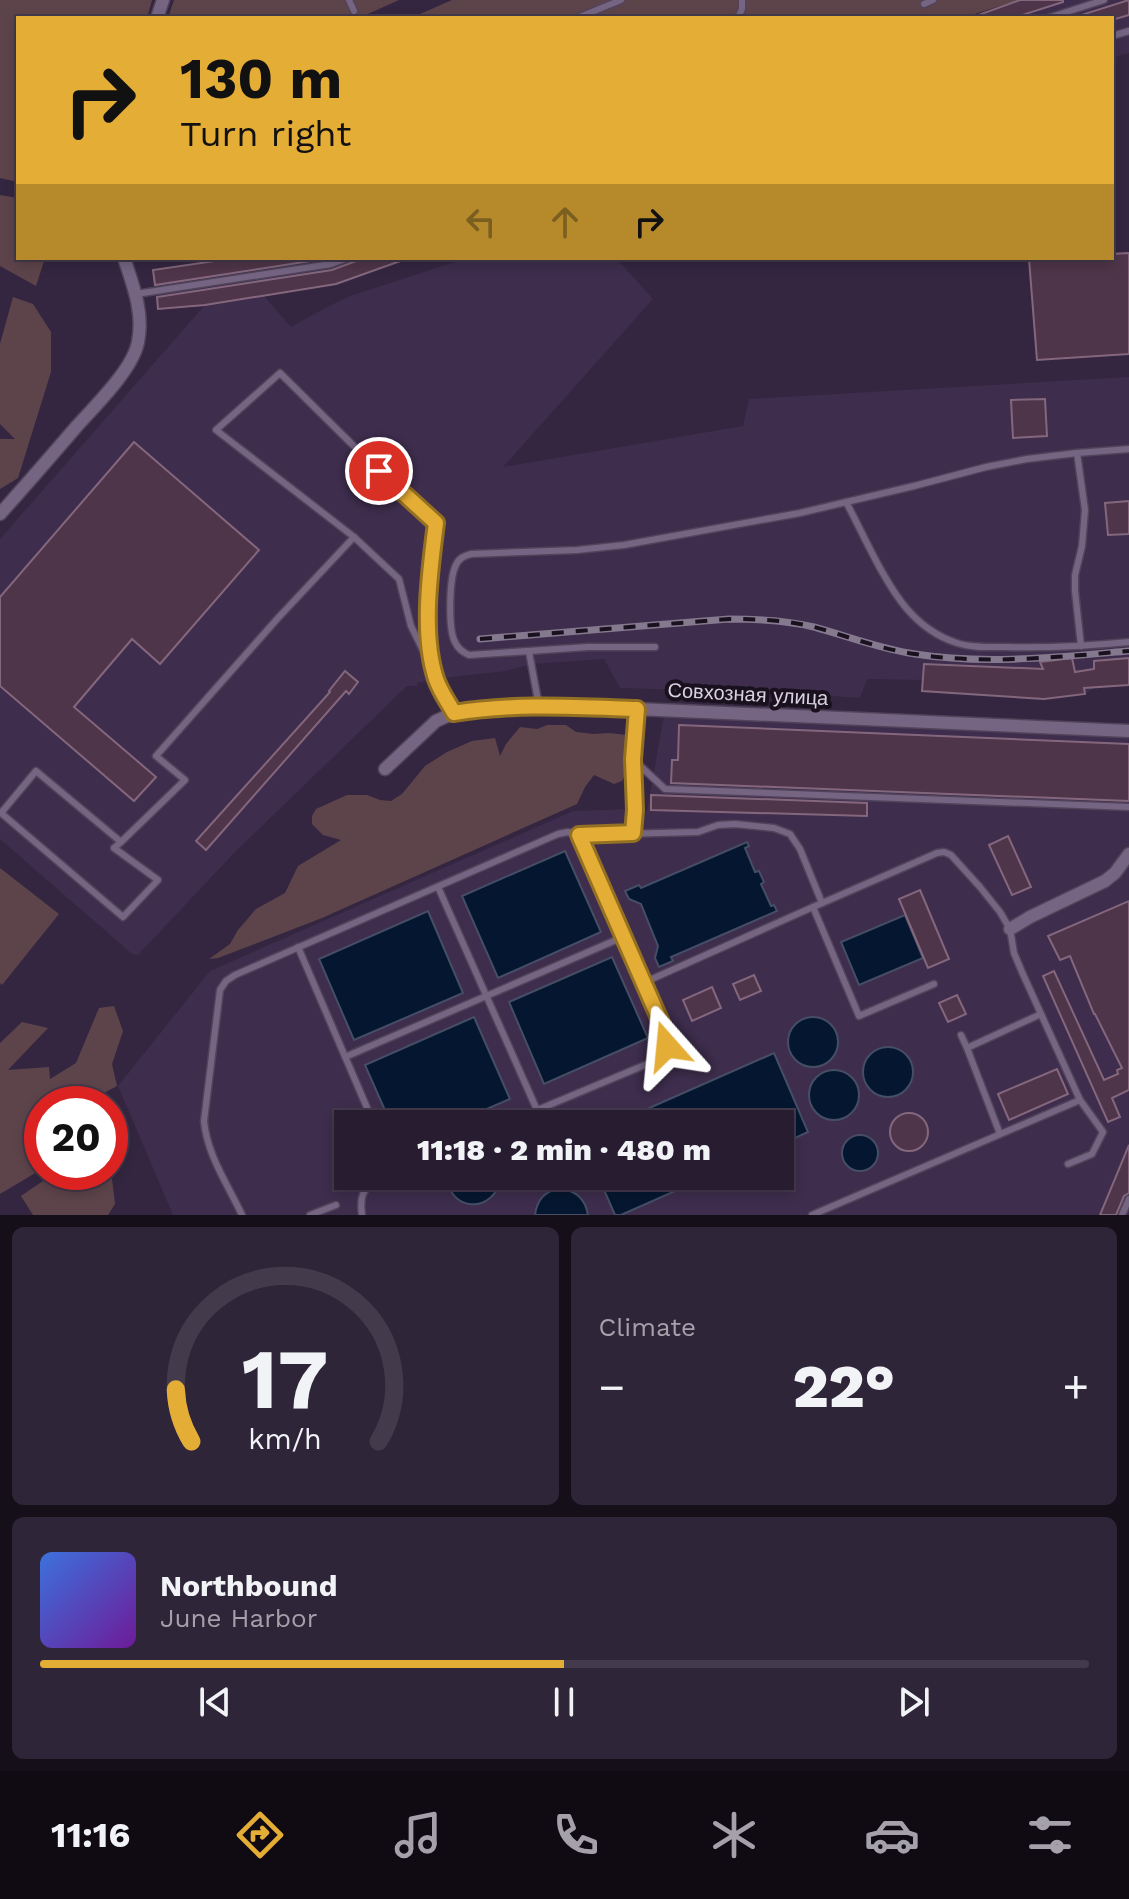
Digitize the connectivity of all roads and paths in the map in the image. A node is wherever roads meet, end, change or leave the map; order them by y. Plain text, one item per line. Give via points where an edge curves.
1 (349, 0) edge
2 (621, 0) edge
3 (933, 0) edge
4 (1104, 0) edge
5 (924, 4) dead end
6 (354, 11) dead end
7 (582, 16) edge
8 (1054, 16) edge
9 (125, 260) edge
10 (342, 260) edge
11 (136, 294) junction
12 (1129, 449) edge
13 (1077, 453) junction
14 (846, 502) junction
15 (0, 514) edge
16 (354, 537) junction
17 (1129, 642) edge
18 (1081, 646) junction
19 (655, 647) dead end
20 (529, 652) junction
21 (436, 679) junction
22 (539, 706) junction
23 (637, 709) junction
24 (454, 713) junction
25 (1129, 731) edge
26 (633, 759) junction
27 (385, 769) dead end
28 (1129, 807) edge
29 (633, 833) junction
30 (579, 835) junction
31 (121, 842) junction
32 (1129, 854) edge
33 (438, 887) junction
34 (822, 903) junction
35 (813, 907) junction
36 (1010, 929) junction
37 (623, 937) junction
38 (298, 947) junction
39 (643, 983) junction
40 (934, 984) dead end
41 (486, 996) junction
42 (1041, 1014) junction
43 (961, 1035) dead end
44 (967, 1048) junction
45 (345, 1057) junction
46 (1080, 1100) junction
47 (368, 1110) edge
48 (537, 1110) joint
49 (1000, 1134) junction
50 (1068, 1164) dead end
51 (365, 1190) edge
52 (1129, 1199) edge
53 (336, 1205) dead end
54 (242, 1215) edge
55 (310, 1215) edge
56 (362, 1215) edge
57 (812, 1215) edge
58 (1122, 1215) edge

1 - 6 lane
2 - 7 lane
3 - 5 lane
4 - 8 lane
9 - 11 street
10 - 11 lane
11 - 15 street via 141,322 131,362
12 - 13 lane
13 - 14 lane via 986,467
13 - 18 lane via 1085,510 1075,575
14 - 18 lane via 895,593 908,611 943,638 985,647
14 - 20 lane via 624,545 462,557 451,585 453,636 461,651
16 - 21 lane via 399,579 411,626
16 - 21 lane via 216,430 280,373 436,523 429,645
16 - 31 lane via 156,756 185,780
17 - 18 lane
19 - 20 lane
20 - 22 lane
21 - 24 lane
22 - 23 street, Совхозная улица
22 - 24 street, Совхозная улица
23 - 25 street, Совхозная улица
23 - 26 street
24 - 27 street, Совхозная улица via 436,721
26 - 28 lane via 665,789
26 - 29 street
29 - 30 lane
29 - 34 lane via 698,832 735,824 774,828 790,834 800,849
30 - 33 lane via 558,834
30 - 37 lane
31 - 31 lane via 36,771 1,813 123,917 158,880 114,848
32 - 36 street via 1105,881
33 - 38 lane
33 - 41 lane
34 - 35 lane
34 - 36 lane via 944,852 975,880
35 - 39 lane
35 - 40 lane via 859,1016
36 - 42 lane via 1014,953
37 - 39 lane
37 - 41 lane
38 - 45 lane
38 - 54 lane via 235,975 220,990 204,1121 206,1137
39 - 48 lane via 666,1034 662,1056
41 - 45 lane
41 - 48 lane
42 - 44 lane
42 - 46 lane
43 - 44 lane
44 - 49 lane
45 - 47 lane
46 - 49 lane
46 - 50 lane via 1103,1132 1092,1154
49 - 57 lane
51 - 56 lane
52 - 58 lane
53 - 55 lane

